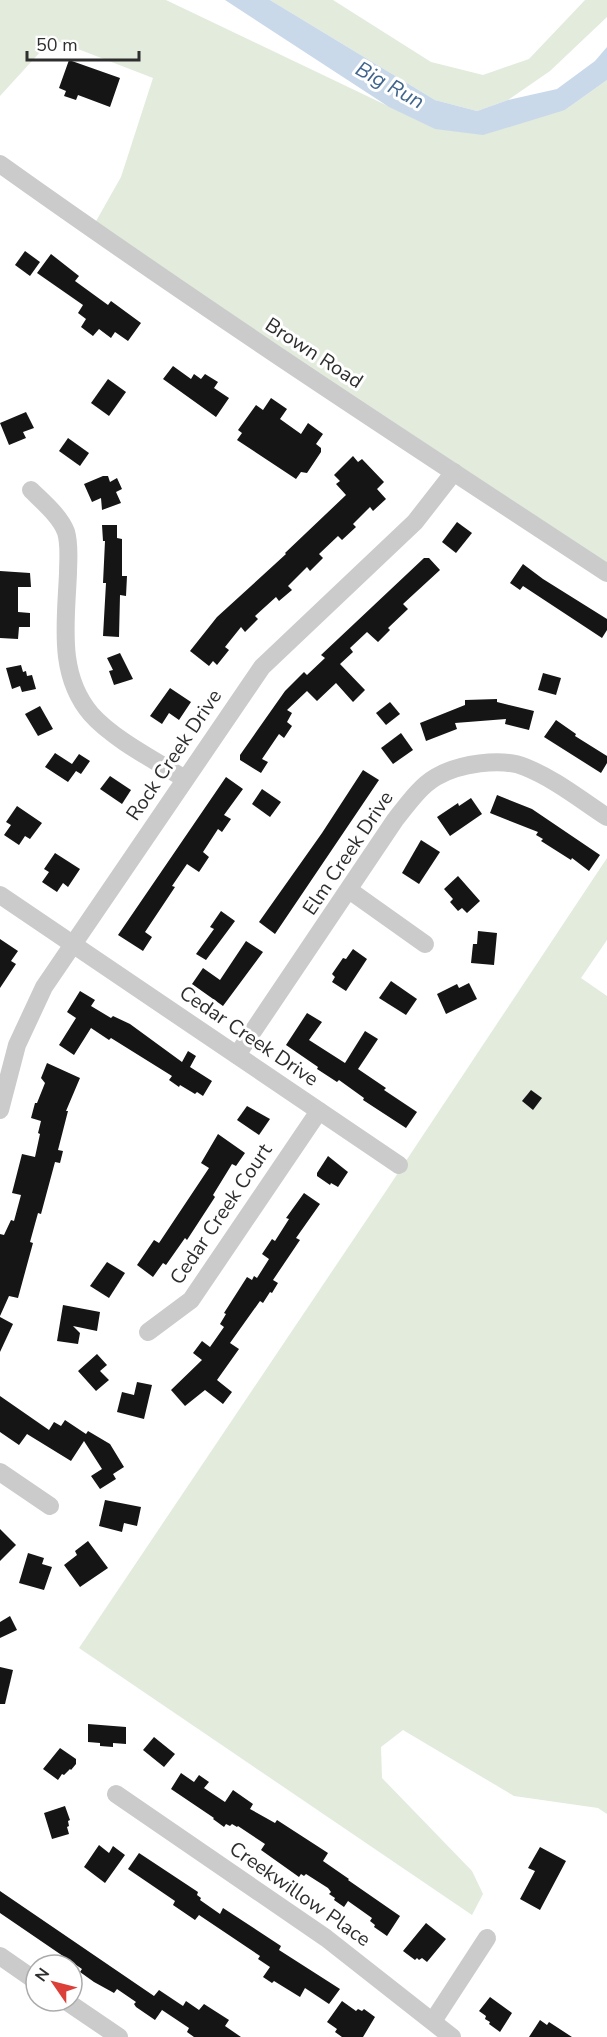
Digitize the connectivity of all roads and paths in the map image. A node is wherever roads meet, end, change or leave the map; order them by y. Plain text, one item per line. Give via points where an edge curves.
1 (0, 164) edge
2 (454, 472) junction
3 (31, 490) dead end
4 (607, 573) edge
5 (185, 779) junction
6 (607, 817) edge
7 (349, 890) junction
8 (0, 895) edge
9 (74, 944) junction
10 (425, 944) dead end
11 (237, 1055) junction
12 (0, 1110) edge
13 (319, 1111) junction
14 (399, 1165) dead end
15 (148, 1332) dead end
16 (0, 1472) edge
17 (50, 1506) dead end
18 (116, 1794) dead end
19 (486, 1938) dead end
20 (0, 1956) edge
21 (24, 1973) edge
22 (84, 2013) edge
23 (433, 2021) junction
24 (119, 2037) edge
25 (452, 2037) edge

1 - 2 street, Brown Road via 259,344
2 - 4 street, Brown Road
2 - 5 street, Rock Creek Drive via 415,522 262,667
3 - 5 street via 57,517 66,533 69,552 65,646 68,671 77,693 91,714 109,730
5 - 9 street, Rock Creek Drive
6 - 7 street, Elm Creek Drive via 551,779 523,766 494,762 465,766 436,777 413,796
7 - 10 street
7 - 11 street, Elm Creek Drive
8 - 9 street, Cedar Creek Drive
9 - 11 street, Cedar Creek Drive
9 - 12 street, Rock Creek Drive via 44,987 17,1045
11 - 13 street, Cedar Creek Drive
13 - 14 street, Cedar Creek Drive
13 - 15 street, Cedar Creek Court via 191,1300
16 - 17 street
18 - 23 street, Creekwillow Place via 326,1938
19 - 23 street
20 - 21 street
22 - 24 street
23 - 25 street, Creekwillow Place

